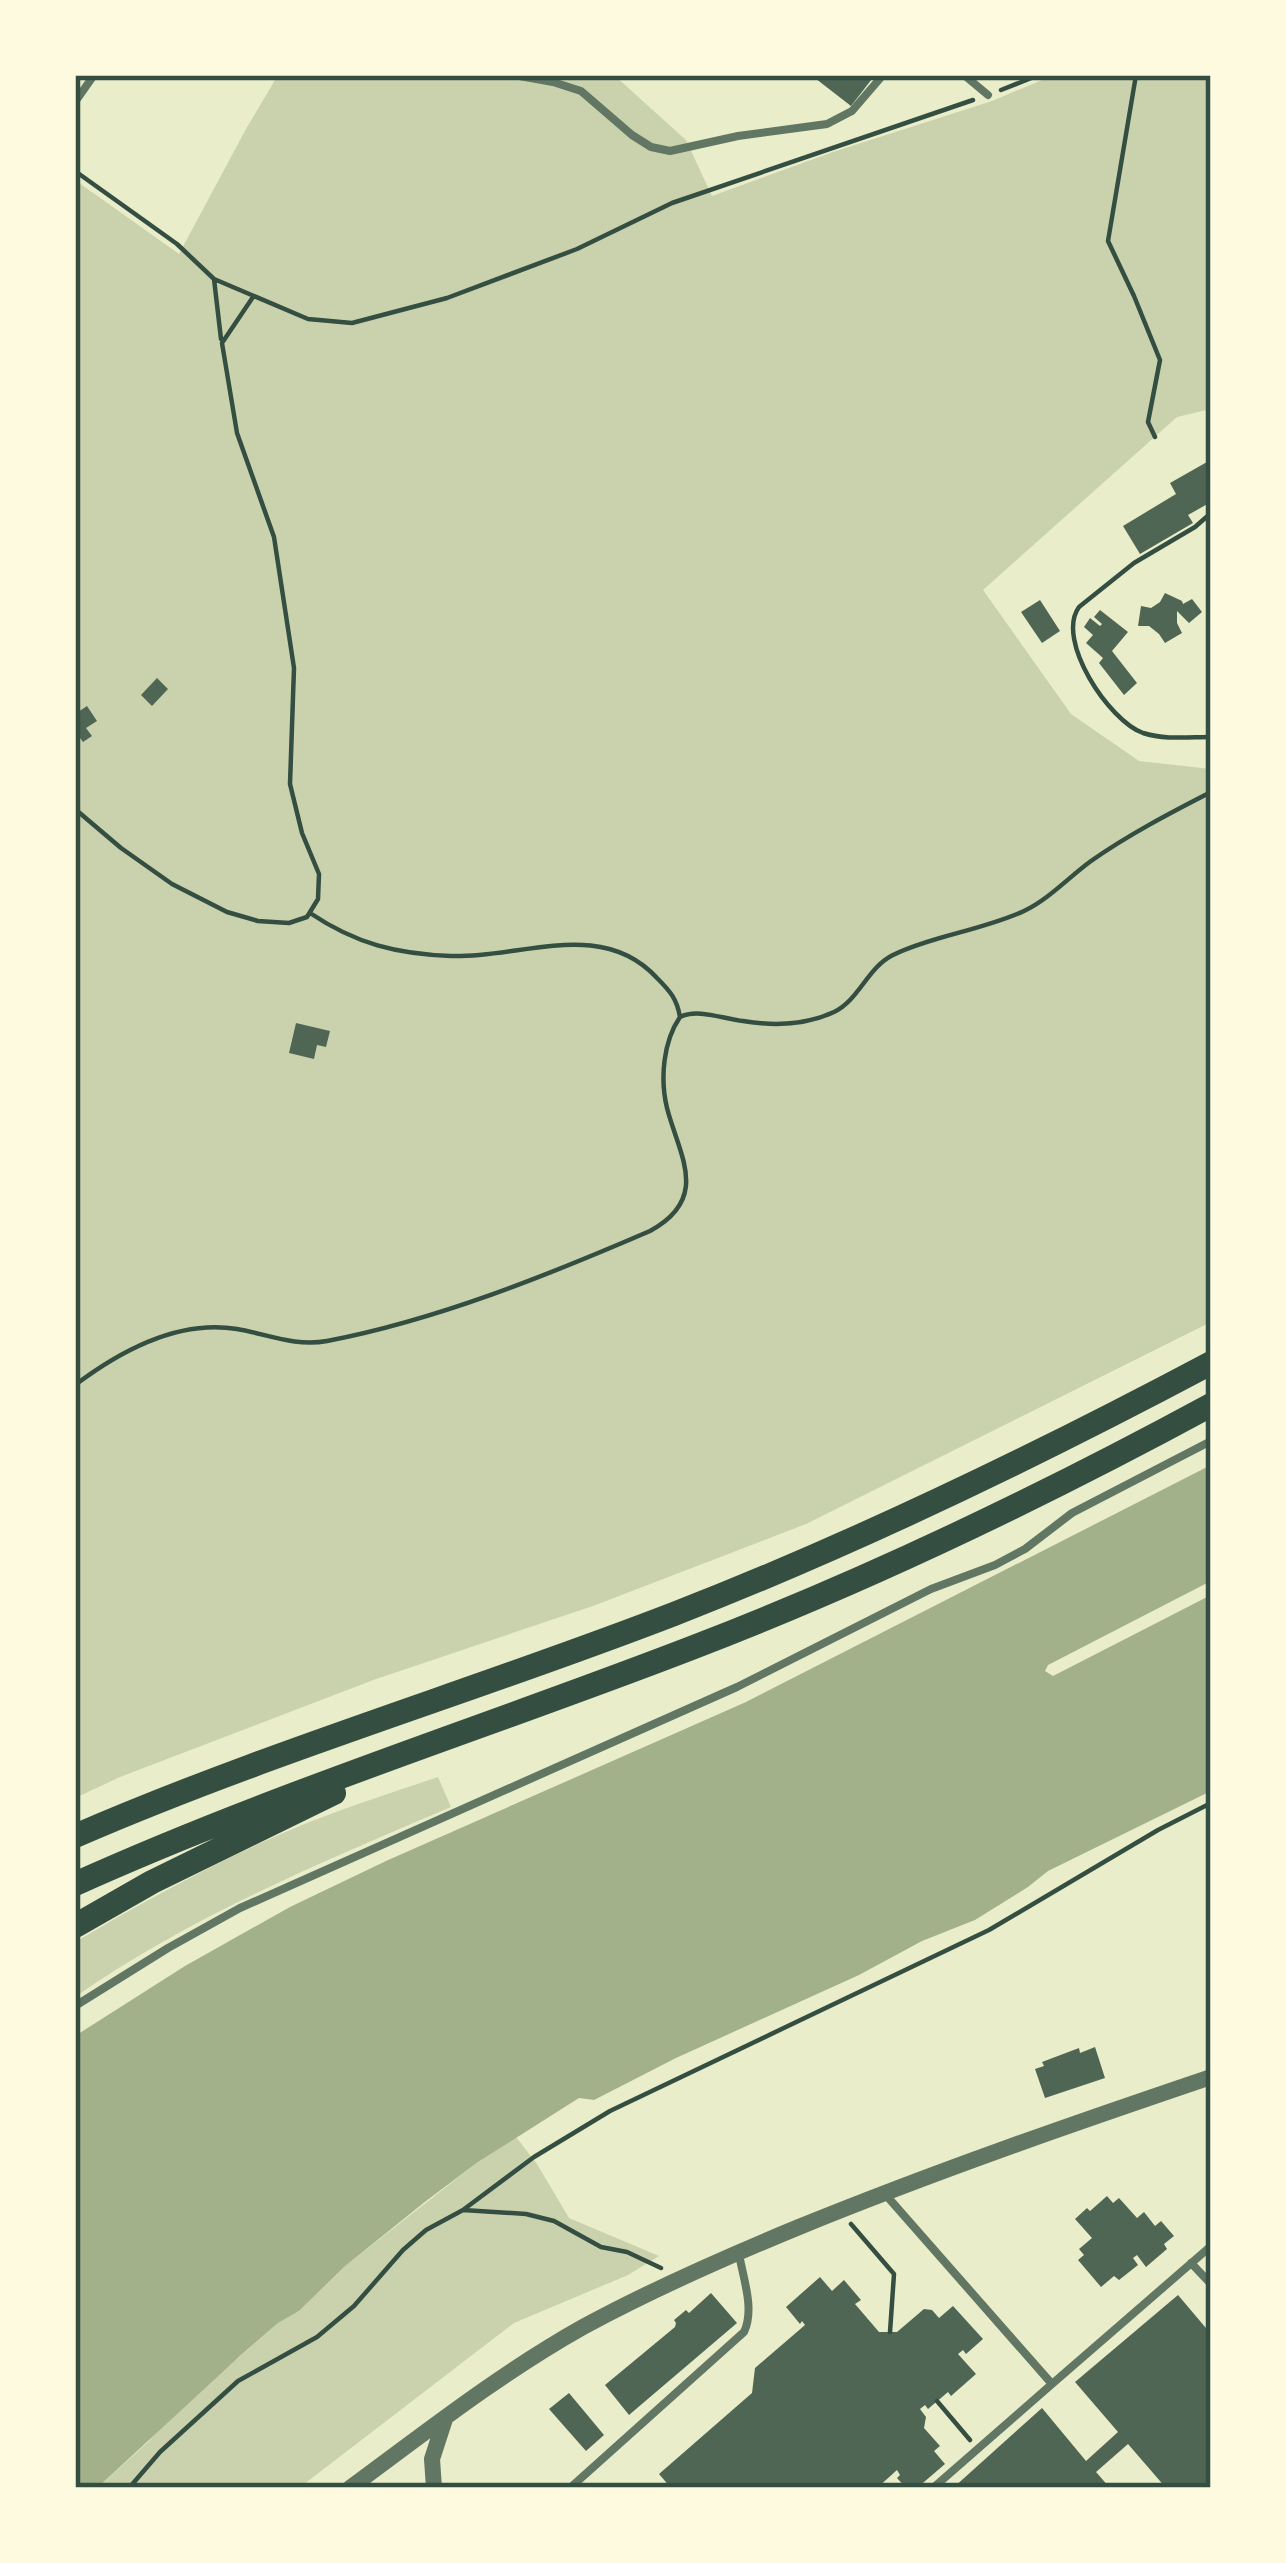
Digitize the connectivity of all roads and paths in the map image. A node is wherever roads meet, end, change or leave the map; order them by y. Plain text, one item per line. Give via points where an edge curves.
1 (94, 75) edge
2 (514, 75) edge
3 (883, 75) edge
4 (964, 75) edge
5 (1040, 75) edge
6 (1136, 75) edge
7 (988, 95) junction
8 (75, 102) edge
9 (75, 171) edge
10 (214, 279) junction
11 (253, 297) junction
12 (222, 344) junction
13 (1155, 437) dead end
14 (1211, 513) edge
15 (1211, 737) edge
16 (1211, 792) edge
17 (75, 809) edge
18 (310, 913) junction
19 (680, 1017) junction
20 (1211, 1363) edge
21 (75, 1385) edge
22 (1211, 1406) edge
23 (1211, 1442) edge
24 (431, 1743) junction
25 (1211, 1803) edge
26 (75, 1836) edge
27 (75, 1884) edge
28 (75, 1926) edge
29 (75, 2006) edge
30 (1211, 2078) edge
31 (884, 2192) junction
32 (463, 2210) junction
33 (840, 2210) junction
34 (1211, 2246) edge
35 (739, 2252) junction
36 (1191, 2263) junction
37 (681, 2278) junction
38 (1211, 2284) edge
39 (890, 2332) dead end
40 (1052, 2384) junction
41 (937, 2402) dead end
42 (447, 2416) junction
43 (978, 2449) junction
44 (129, 2488) edge
45 (350, 2488) edge
46 (434, 2488) edge
47 (570, 2488) edge
48 (933, 2488) edge

1 - 8 lane
2 - 3 lane via 581,91 632,135 670,151 827,124 852,111
4 - 7 lane
5 - 7 path
6 - 13 path via 1108,241 1160,360 1148,422
7 - 11 path via 733,180 577,249 389,315 326,323
9 - 10 path
10 - 11 path
10 - 12 path
11 - 12 path
12 - 18 path via 237,433 274,537 293,658 290,784 320,881
14 - 15 path via 1079,607 1071,628 1117,717 1150,734
16 - 19 path via 1093,860 1027,910 884,959 835,1011 772,1024
17 - 18 path via 217,908 274,923
18 - 19 path via 396,952 457,957 563,944 608,950 648,968 674,995
19 - 21 path via 669,1037 664,1086 685,1157 685,1188 658,1226 391,1327 311,1343 235,1328 188,1330 131,1350
20 - 26 highway via 790,1567
22 - 24 highway via 873,1573
23 - 29 lane via 1072,1514 995,1565 240,1908
24 - 27 highway
24 - 28 highway
25 - 32 path via 989,1930 610,2111
30 - 31 street
31 - 33 street
31 - 40 lane
32 - 37 path via 554,2221
32 - 44 path via 426,2230 316,2337 238,2381
33 - 35 street
33 - 39 path via 894,2274
34 - 36 lane
35 - 37 street
35 - 47 lane via 749,2312 744,2332
36 - 38 lane
36 - 40 lane
37 - 42 street via 582,2328
40 - 43 lane
41 - 43 path
42 - 45 street
42 - 46 street via 432,2459
43 - 48 lane

